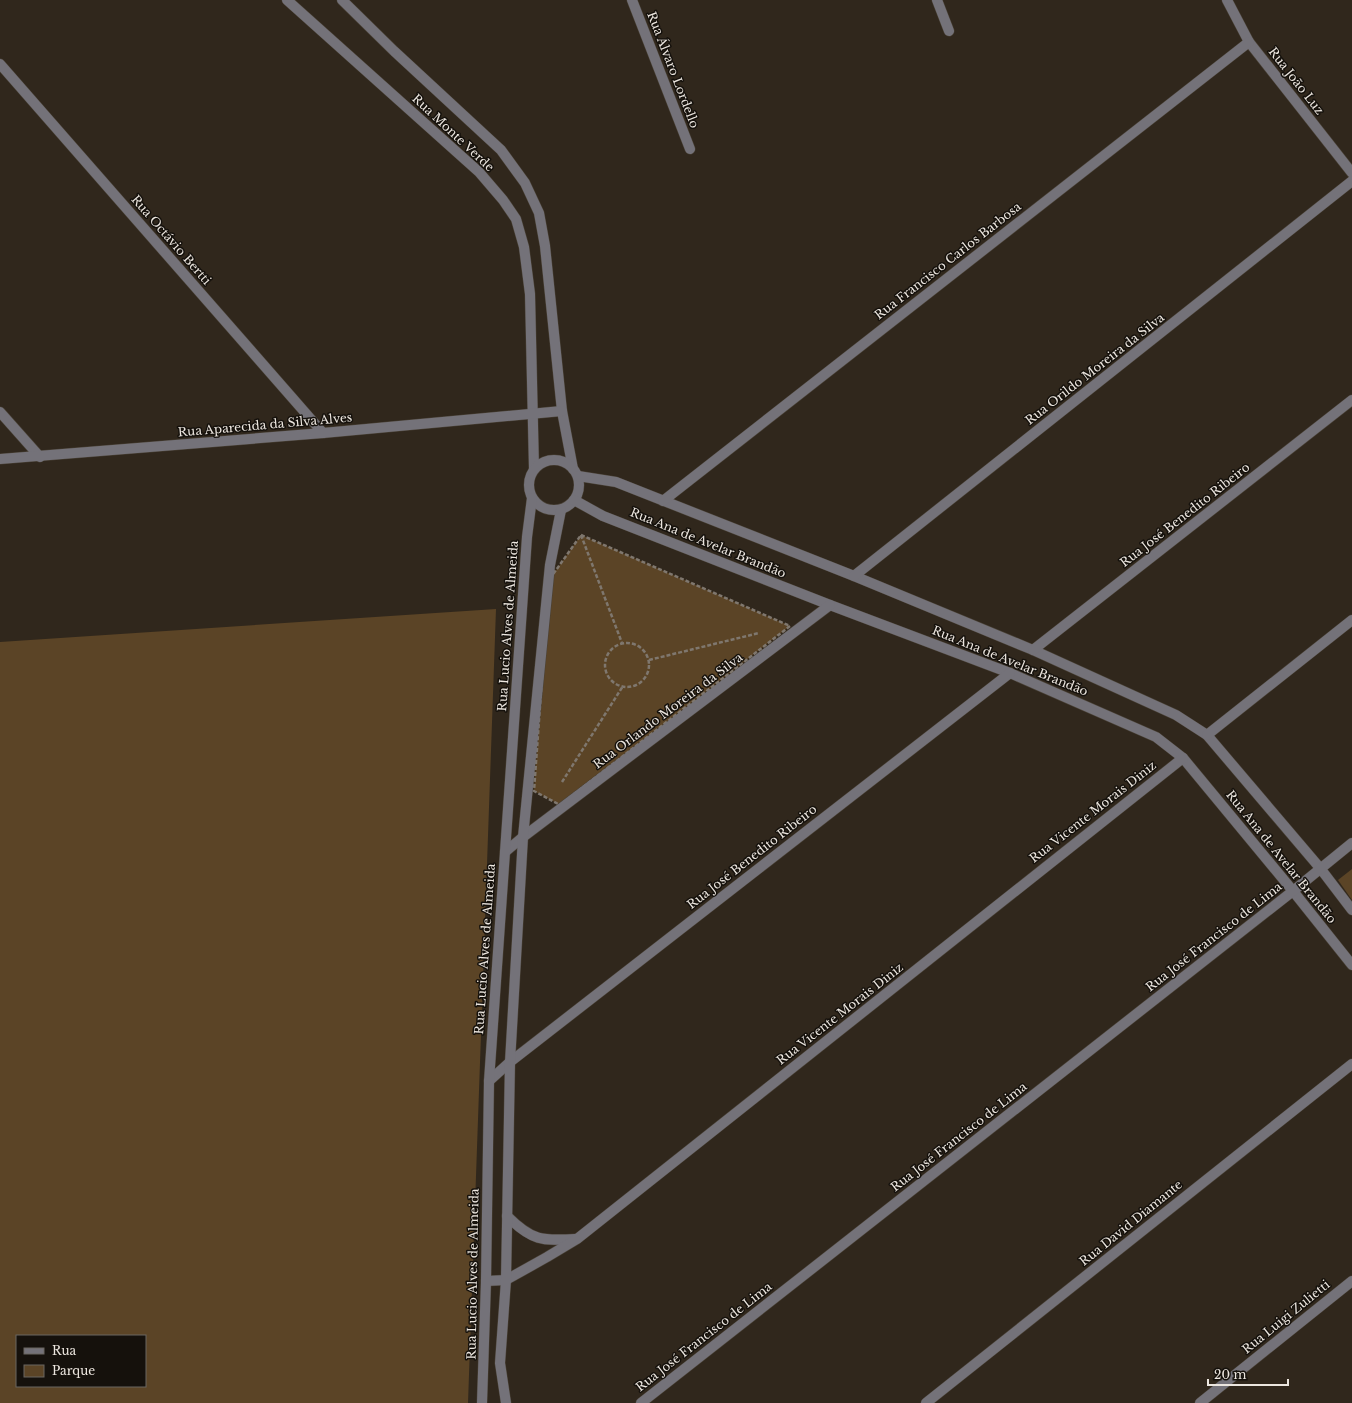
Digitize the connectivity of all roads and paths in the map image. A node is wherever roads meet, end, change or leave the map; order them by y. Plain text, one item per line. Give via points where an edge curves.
1 (287, 0) edge
2 (342, 0) edge
3 (632, 0) edge
4 (937, 0) edge
5 (1227, 0) edge
6 (949, 31) dead end
7 (1249, 42) junction
8 (0, 64) edge
9 (690, 149) dead end
10 (1352, 173) edge
11 (1352, 181) edge
12 (1352, 400) edge
13 (562, 411) junction
14 (0, 412) edge
15 (532, 414) junction
16 (323, 433) junction
17 (40, 457) junction
18 (0, 459) edge
19 (534, 469) junction
20 (575, 472) junction
21 (532, 498) junction
22 (574, 500) junction
23 (663, 501) junction
24 (561, 510) junction
25 (581, 535) junction
26 (854, 576) junction
27 (830, 605) junction
28 (1352, 620) edge
29 (790, 626) junction
30 (782, 628) dead end
31 (760, 633) dead end
32 (622, 643) junction
33 (1033, 650) junction
34 (649, 660) junction
35 (1010, 672) junction
36 (623, 686) junction
37 (1207, 735) junction
38 (1183, 758) junction
39 (559, 787) dead end
40 (523, 837) junction
41 (1352, 843) edge
42 (505, 852) junction
43 (1320, 868) junction
44 (1293, 891) junction
45 (1352, 910) edge
46 (1352, 965) edge
47 (510, 1062) junction
48 (1352, 1064) edge
49 (489, 1081) junction
50 (507, 1216) junction
51 (577, 1239) junction
52 (506, 1280) junction
53 (486, 1281) junction
54 (1352, 1281) edge
55 (482, 1403) edge
56 (506, 1403) edge
57 (641, 1403) edge
58 (926, 1403) edge
59 (1200, 1403) edge

1 - 15 street, Rua Monte Verde via 479,172 516,219 524,246 530,294
2 - 13 street, Rua Monte Verde via 501,150 526,183 539,213 545,246
3 - 9 street, Rua Álvaro Lordello
4 - 6 street
5 - 7 street, Rua João Luz
7 - 10 street, Rua João Luz
7 - 23 street, Rua Francisco Carlos Barbosa
8 - 16 street, Rua Octávio Bertti
11 - 26 street, Rua Orildo Moreira da Silva
12 - 33 street, Rua José Benedito Ribeiro
13 - 15 street, Rua Aparecida da Silva Alves
13 - 20 street, Rua Monte Verde
14 - 17 street
15 - 16 street, Rua Aparecida da Silva Alves
15 - 19 street, Rua Monte Verde
16 - 17 street, Rua Aparecida da Silva Alves
17 - 18 street, Rua Aparecida da Silva Alves
19 - 20 street via 546,461 561,460
19 - 21 street via 528,483
20 - 22 street via 579,484
20 - 23 street, Rua Ana de Avelar Brandão via 616,482
21 - 24 street via 544,509
21 - 42 street, Rua Lucio Alves de Almeida via 527,537
22 - 24 street
22 - 27 street, Rua Ana de Avelar Brandão via 603,516
23 - 26 street, Rua Ana de Avelar Brandão
24 - 40 street via 550,565
25 - 29 path
25 - 29 path via 550,580 534,791 560,805
25 - 32 path
26 - 33 street, Rua Ana de Avelar Brandão
27 - 35 street, Rua Ana de Avelar Brandão
27 - 40 street, Rua Orlando Moreira da Silva
28 - 37 street
29 - 30 path
31 - 34 path
32 - 34 path via 636,644 642,648
32 - 36 path via 610,652 606,665 610,679
33 - 37 street, Rua Ana de Avelar Brandão via 1176,715
34 - 36 path via 649,668 643,680 637,685
35 - 38 street, Rua Ana de Avelar Brandão via 1156,737
35 - 47 street, Rua José Benedito Ribeiro
36 - 39 path
37 - 43 street, Rua Ana de Avelar Brandão
38 - 44 street, Rua Ana de Avelar Brandão
38 - 51 street, Rua Vicente Morais Diniz
40 - 42 street, Rua Orlando Moreira da Silva
40 - 47 street
41 - 43 street, Rua José Francisco de Lima
42 - 49 street, Rua Lucio Alves de Almeida
43 - 44 street, Rua José Francisco de Lima
43 - 45 street, Rua Ana de Avelar Brandão
44 - 46 street, Rua Ana de Avelar Brandão
44 - 57 street, Rua José Francisco de Lima
47 - 49 street, Rua José Benedito Ribeiro
47 - 50 street
48 - 58 street, Rua David Diamante
49 - 53 street, Rua Lucio Alves de Almeida
50 - 51 street via 520,1229 533,1236 547,1240
50 - 52 street
51 - 52 street, Rua Vicente Morais Diniz
52 - 53 street
52 - 56 street via 500,1363
53 - 55 street, Rua Lucio Alves de Almeida
54 - 59 street, Rua Luigi Zulietti

